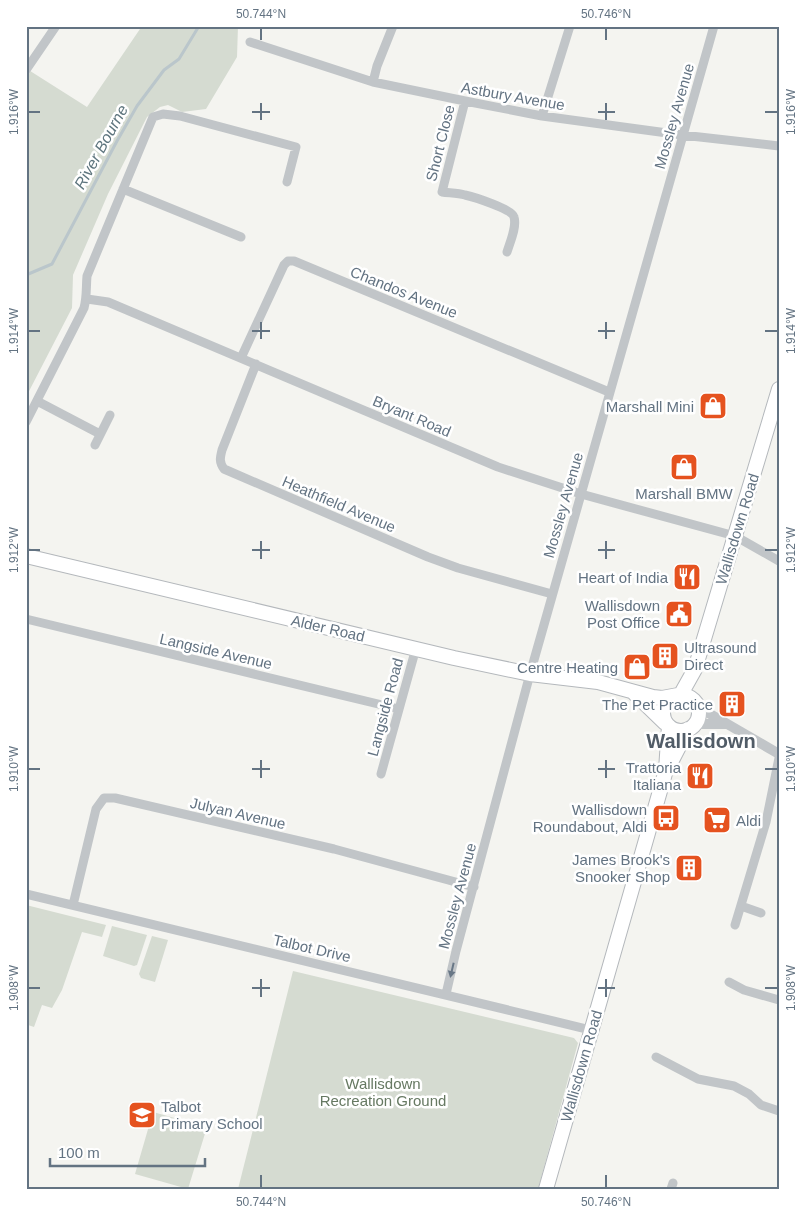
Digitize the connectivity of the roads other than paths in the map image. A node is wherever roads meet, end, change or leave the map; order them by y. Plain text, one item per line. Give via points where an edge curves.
1 (56, 26) edge
2 (393, 26) edge
3 (570, 26) edge
4 (714, 26) edge
5 (250, 42) dead end
6 (26, 70) edge
7 (373, 82) junction
8 (465, 102) junction
9 (542, 116) junction
10 (682, 135) junction
11 (779, 146) edge
12 (287, 182) dead end
13 (123, 189) junction
14 (241, 237) dead end
15 (507, 252) dead end
16 (87, 299) junction
17 (241, 358) junction
18 (256, 364) junction
19 (779, 389) edge
20 (609, 392) junction
21 (37, 401) junction
22 (110, 415) dead end
23 (26, 422) edge
24 (100, 434) junction
25 (95, 445) dead end
26 (581, 494) junction
27 (736, 536) junction
28 (26, 556) edge
29 (779, 561) edge
30 (552, 594) junction
31 (26, 620) edge
32 (416, 648) junction
33 (530, 674) junction
34 (631, 691) junction
35 (688, 699) junction
36 (399, 709) junction
37 (728, 724) junction
38 (667, 725) junction
39 (692, 727) junction
40 (779, 754) edge
41 (779, 758) edge
42 (666, 770) junction
43 (381, 774) dead end
44 (474, 887) junction
45 (26, 894) edge
46 (73, 904) junction
47 (740, 906) junction
48 (761, 913) dead end
49 (735, 925) dead end
50 (729, 982) dead end
51 (446, 994) junction
52 (779, 1000) edge
53 (592, 1030) junction
54 (656, 1057) dead end
55 (779, 1111) edge
56 (546, 1189) edge

1 - 6 street
2 - 7 street
3 - 9 street
4 - 10 street, Mossley Avenue
5 - 7 street, Astbury Avenue
7 - 8 street, Astbury Avenue
8 - 9 street, Astbury Avenue
8 - 15 street, Short Close via 442,192 463,194 512,214 514,218
9 - 10 street, Astbury Avenue
10 - 11 street, Astbury Avenue
10 - 20 street, Mossley Avenue
12 - 13 street via 296,147 164,114 153,117
13 - 14 street
13 - 16 street via 87,276
16 - 17 street, Bryant Road via 108,302
16 - 21 street
17 - 18 street, Bryant Road
17 - 20 street, Chandos Avenue via 288,261
18 - 26 street, Bryant Road via 498,467
18 - 30 street, Heathfield Avenue via 222,450 220,458 224,469 428,557
19 - 27 main road, Wallisdown Road
20 - 26 street, Mossley Avenue
21 - 23 street
21 - 24 street
22 - 24 street
24 - 25 street
26 - 27 street, Bryant Road
26 - 30 street, Mossley Avenue
27 - 29 street, Bryant Road
27 - 35 main road, Wallisdown Road
28 - 32 main road, Alder Road
30 - 33 street, Mossley Avenue
31 - 36 street, Langside Avenue
32 - 33 main road, Alder Road
32 - 36 street, Langside Road
33 - 34 main road, Alder Road via 598,682
33 - 44 street, Mossley Avenue
34 - 35 main road, Alder Road via 662,698
34 - 38 main road, Alder Road
35 - 37 street
35 - 38 main road, Wallisdown Road via 673,696 665,703 663,713
35 - 39 main road, Wallisdown Road via 699,713
36 - 43 street, Langside Road
37 - 39 street
37 - 40 street
38 - 39 main road via 678,731
38 - 42 main road, Wallisdown Road
39 - 42 main road, Wallisdown Road
41 - 47 street via 766,822
42 - 53 main road, Wallisdown Road
44 - 46 street, Julyan Avenue via 334,849 104,798 96,809
44 -> 51 street, Mossley Avenue
45 - 46 street, Talbot Drive
46 - 51 street, Talbot Drive
47 - 48 street
47 - 49 street
50 - 52 street
51 - 53 street, Talbot Drive
53 - 56 main road, Wallisdown Road
54 - 55 street via 698,1080 734,1086 750,1094 761,1105

